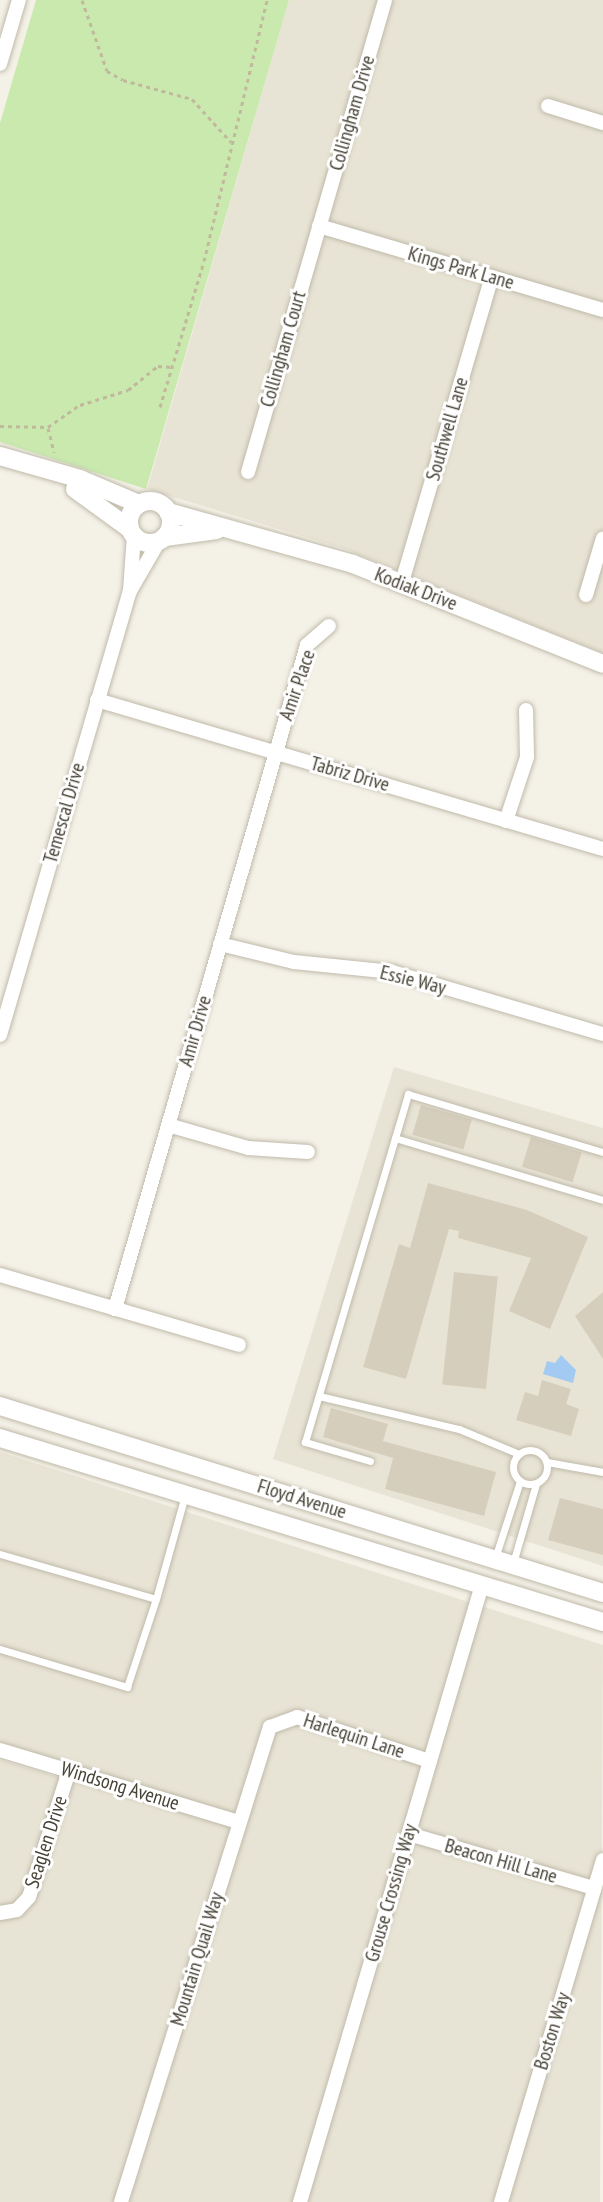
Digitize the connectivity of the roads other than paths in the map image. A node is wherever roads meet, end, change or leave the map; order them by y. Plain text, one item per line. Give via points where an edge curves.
1 (19, 0) edge
2 (385, 0) edge
3 (0, 64) edge
4 (548, 106) dead end
5 (603, 123) edge
6 (319, 226) junction
7 (492, 277) junction
8 (603, 310) edge
9 (0, 456) edge
10 (248, 472) dead end
11 (57, 474) junction
12 (139, 504) junction
13 (168, 512) junction
14 (223, 529) junction
15 (132, 532) junction
16 (603, 538) edge
17 (162, 539) junction
18 (402, 582) junction
19 (130, 591) junction
20 (586, 595) dead end
21 (329, 626) dead end
22 (603, 664) edge
23 (97, 700) junction
24 (526, 710) dead end
25 (275, 752) junction
26 (506, 821) junction
27 (603, 849) edge
28 (220, 944) junction
29 (603, 1034) edge
30 (0, 1035) edge
31 (168, 1125) junction
32 (395, 1138) junction
33 (308, 1152) dead end
34 (603, 1152) edge
35 (603, 1200) edge
36 (0, 1275) edge
37 (115, 1309) junction
38 (239, 1345) dead end
39 (319, 1396) junction
40 (0, 1406) edge
41 (0, 1438) edge
42 (519, 1454) junction
43 (370, 1461) dead end
44 (547, 1462) junction
45 (603, 1472) edge
46 (520, 1481) junction
47 (536, 1484) junction
48 (185, 1494) junction
49 (0, 1554) edge
50 (504, 1561) junction
51 (482, 1585) junction
52 (603, 1593) edge
53 (156, 1599) junction
54 (603, 1622) edge
55 (0, 1649) edge
56 (279, 1719) joint
57 (0, 1750) edge
58 (429, 1761) junction
59 (69, 1771) junction
60 (239, 1822) junction
61 (409, 1834) junction
62 (603, 1860) edge
63 (594, 1888) junction
64 (0, 1913) edge
65 (121, 2202) edge
66 (300, 2202) edge
67 (501, 2202) edge

1 - 3 street
2 - 6 street, Collingham Drive
4 - 5 street
6 - 7 street, Kings Park Lane
6 - 10 street, Collingham Court
7 - 8 street, Kings Park Lane
7 - 18 street, Southwell Lane
9 - 11 street
11 - 12 street
11 - 15 street
12 - 13 street via 152,501
12 - 15 street via 130,515
13 - 14 street, Kodiak Drive
13 - 17 street via 171,525
14 - 17 street, Kodiak Drive
14 - 18 street, Kodiak Drive
15 - 17 street via 146,542
15 - 19 street, Temescal Drive
16 - 20 street
17 - 19 street, Temescal Drive
18 - 22 street, Kodiak Drive
19 - 23 street, Temescal Drive
21 - 25 street, Amir Place via 307,645
23 - 25 street, Tabriz Drive
23 - 30 street, Temescal Drive
24 - 26 street via 527,757
25 - 26 street, Tabriz Drive
25 - 28 street, Amir Drive
26 - 27 street, Tabriz Drive
28 - 29 street, Essie Way via 294,962 392,972
28 - 31 street, Amir Drive
31 - 33 street via 248,1148
31 - 37 street, Amir Drive
32 - 34 lane via 408,1094
32 - 35 lane
32 - 39 lane
36 - 37 street
37 - 38 street
39 - 42 lane via 459,1429
39 - 43 lane via 305,1442
40 - 50 street, Floyd Avenue
41 - 48 street, Floyd Avenue
42 - 44 lane via 531,1450
42 - 46 lane via 513,1466
44 - 45 lane
44 - 47 lane via 547,1475
46 - 47 lane
46 - 50 lane
47 - 50 lane
48 - 51 street, Floyd Avenue
48 - 53 lane
49 - 53 lane
50 - 52 street, Floyd Avenue
51 - 54 street, Floyd Avenue
51 - 58 street, Grouse Crossing Way
53 - 55 lane via 127,1687
56 - 58 street, Harlequin Lane via 297,1717
56 - 60 street, Mountain Quail Way via 267,1733
57 - 59 street, Windsong Avenue
58 - 61 street, Grouse Crossing Way
59 - 60 street, Windsong Avenue
59 - 64 street, Seaglen Drive via 29,1897 17,1910
60 - 65 street, Mountain Quail Way
61 - 63 street, Beacon Hill Lane
61 - 66 street, Grouse Crossing Way
62 - 63 street, Boston Way
63 - 67 street, Boston Way

